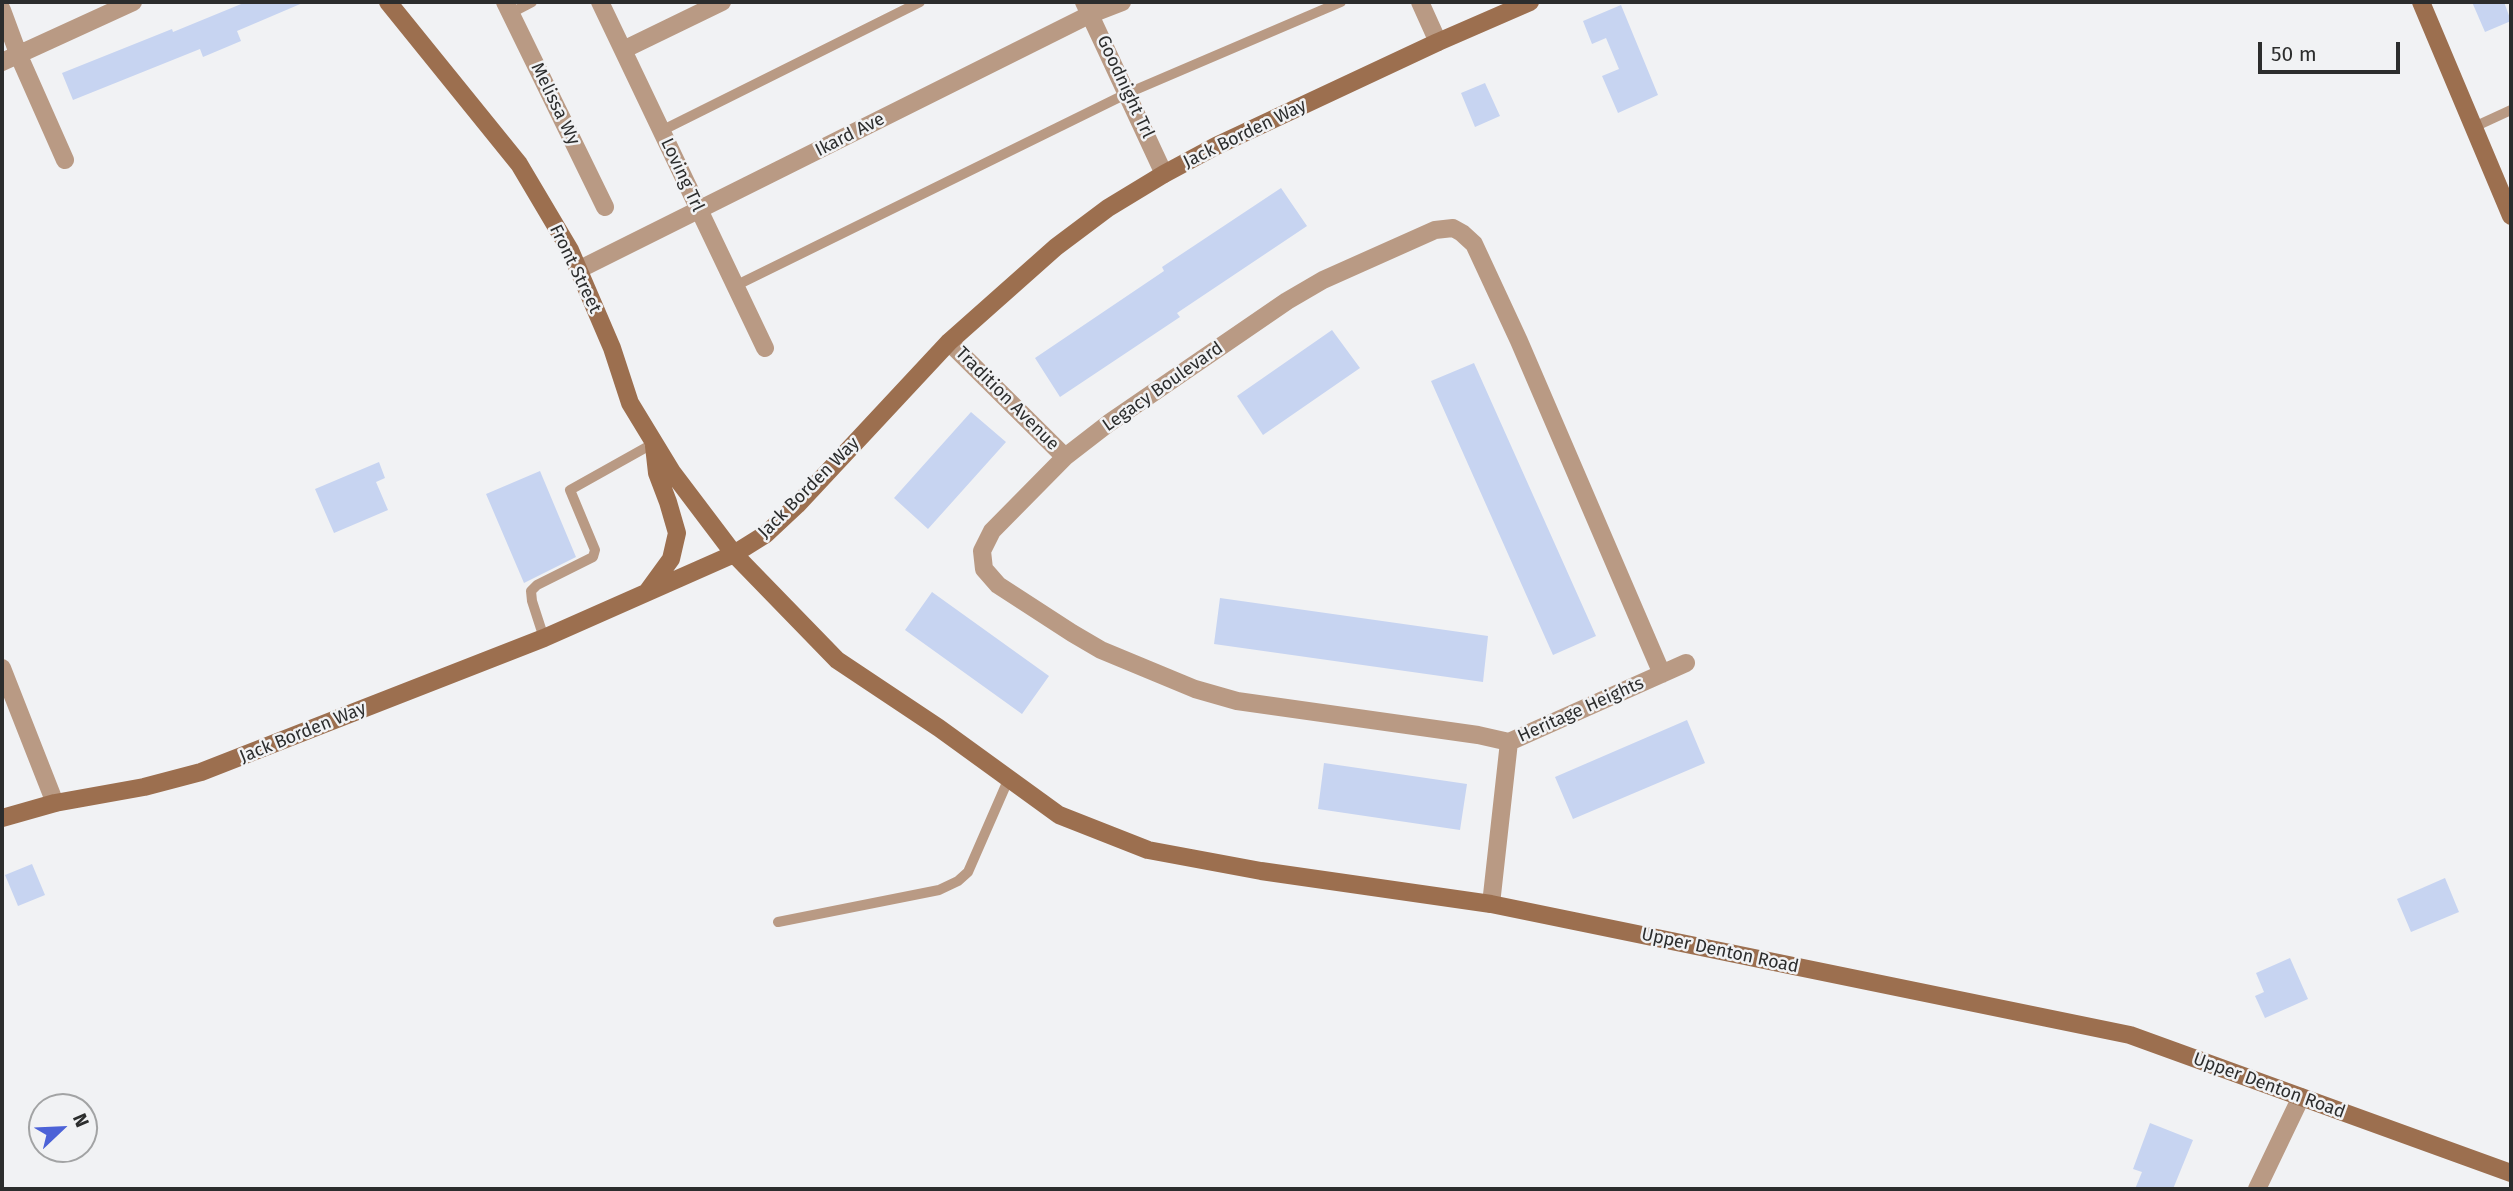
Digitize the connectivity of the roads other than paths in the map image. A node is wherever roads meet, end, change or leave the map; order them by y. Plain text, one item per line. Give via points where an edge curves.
1 (133, 2) edge
2 (388, 2) edge
3 (532, 2) edge
4 (600, 2) edge
5 (722, 2) edge
6 (920, 2) edge
7 (1122, 2) edge
8 (1341, 2) edge
9 (1420, 2) edge
10 (1530, 2) edge
11 (2421, 2) edge
12 (508, 7) edge
13 (1088, 8) edge
14 (2, 10) edge
15 (1438, 42) junction
16 (623, 50) junction
17 (19, 56) junction
18 (2, 62) edge
19 (1128, 93) junction
20 (2511, 110) edge
21 (2474, 127) junction
22 (661, 131) junction
23 (65, 160) dead end
24 (1164, 174) junction
25 (605, 207) dead end
26 (699, 210) junction
27 (2511, 216) edge
28 (578, 270) junction
29 (736, 286) junction
30 (949, 342) junction
31 (765, 348) dead end
32 (654, 443) junction
33 (1065, 457) junction
34 (734, 554) junction
35 (647, 593) junction
36 (544, 638) junction
37 (1686, 663) dead end
38 (2, 668) edge
39 (1662, 674) junction
40 (939, 728) joint
41 (1508, 742) junction
42 (1009, 778) junction
43 (55, 803) junction
44 (2, 818) edge
45 (1490, 904) junction
46 (778, 922) dead end
47 (2301, 1097) junction
48 (2511, 1173) edge
49 (2257, 1189) edge

1 - 17 street
2 - 28 street, Front Street via 519,164
3 - 12 lane
4 - 16 street, Loving Trl
5 - 16 street
6 - 22 lane
7 - 13 street, Ikard Ave
8 - 19 lane
9 - 15 street
10 - 15 street, Jack Borden Way
11 - 21 street
12 - 25 street, Melissa Wy
13 - 19 street, Goodnight Trl
13 - 26 street, Ikard Ave
14 - 17 street
15 - 24 street, Jack Borden Way
16 - 22 street, Loving Trl
17 - 18 street
17 - 23 street
19 - 24 street, Goodnight Trl
19 - 29 lane
20 - 21 lane
21 - 27 street
22 - 26 street, Loving Trl
24 - 30 street, Jack Borden Way via 1056,247
26 - 28 street, Ikard Ave
26 - 29 street, Loving Trl
28 - 32 street, Front Street via 630,403
29 - 31 street, Loving Trl
30 - 33 street, Tradition Avenue
30 - 34 street, Jack Borden Way via 797,505 766,534
32 - 34 street, Front Street
32 - 35 street via 656,473 677,533 671,559
32 - 36 lane via 570,490 595,550 593,557 531,591
33 - 39 street, Legacy Boulevard via 1287,301 1436,230 1453,228 1474,244 1514,329
33 - 41 street, Legacy Boulevard via 992,531 982,551 984,569 998,585 1072,633 1195,689 1237,701
34 - 35 street, Jack Borden Way
34 - 40 street, Front Street via 837,660
35 - 36 street, Jack Borden Way
36 - 43 street, Jack Borden Way via 201,772 144,788
37 - 39 street, Heritage Heights
38 - 43 street
39 - 41 street, Heritage Heights
40 - 42 street, Upper Denton Road
41 - 45 street, Heritage Heights
42 - 45 street, Upper Denton Road via 1059,816 1149,850
42 - 46 lane via 968,872 958,881 939,890
43 - 44 street, Jack Borden Way
45 - 47 street, Upper Denton Road via 2130,1035
47 - 48 street, Upper Denton Road
47 - 49 street

